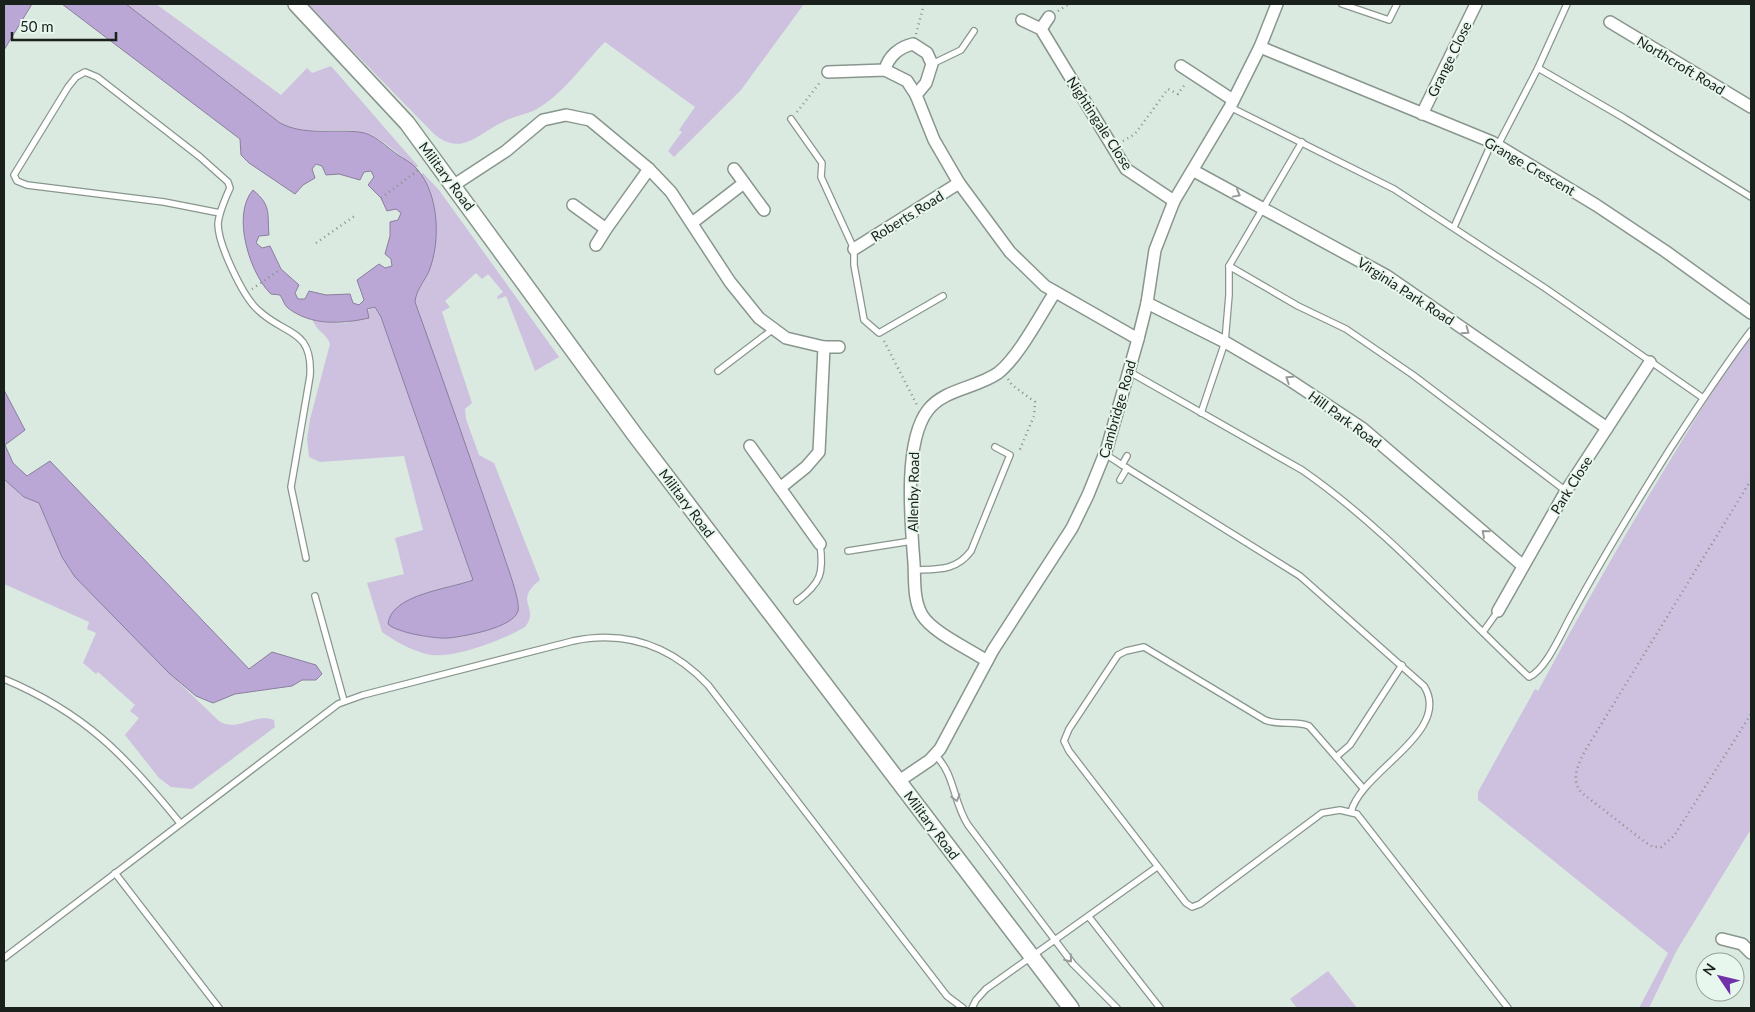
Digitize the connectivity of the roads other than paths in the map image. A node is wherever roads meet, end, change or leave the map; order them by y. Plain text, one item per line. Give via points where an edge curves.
1 (296, 4) edge
2 (1277, 4) edge
3 (1342, 4) edge
4 (1397, 4) edge
5 (1476, 4) edge
6 (1567, 4) edge
7 (1049, 17) dead end
8 (1022, 20) dead end
9 (1610, 22) dead end
10 (1041, 29) junction
11 (974, 31) dead end
12 (1260, 47) junction
13 (932, 64) junction
14 (1181, 66) dead end
15 (1538, 68) junction
16 (885, 70) junction
17 (828, 72) road end
18 (916, 95) junction
19 (1231, 103) junction
20 (1751, 108) edge
21 (1422, 114) junction
22 (791, 119) road end
23 (1302, 142) junction
24 (1495, 144) junction
25 (649, 169) junction
26 (734, 169) dead end
27 (1194, 171) junction
28 (744, 183) junction
29 (959, 183) junction
30 (454, 185) junction
31 (1751, 197) edge
32 (1174, 202) junction
33 (573, 205) dead end
34 (1264, 209) junction
35 (764, 210) dead end
36 (220, 213) junction
37 (692, 222) junction
38 (1454, 228) junction
39 (606, 229) junction
40 (596, 245) dead end
41 (854, 249) junction
42 (1229, 266) junction
43 (1055, 292) junction
44 (943, 296) dead end
45 (1147, 303) junction
46 (1751, 313) edge
47 (772, 330) junction
48 (1751, 331) edge
49 (1138, 339) junction
50 (1224, 342) junction
51 (824, 347) junction
52 (839, 347) dead end
53 (1650, 362) junction
54 (1128, 371) junction
55 (718, 372) dead end
56 (1703, 398) junction
57 (1201, 413) junction
58 (1608, 428) junction
59 (750, 446) dead end
60 (995, 447) dead end
61 (1105, 454) junction
62 (1127, 456) dead end
63 (1125, 466) junction
64 (1120, 480) dead end
65 (780, 488) junction
66 (1566, 491) junction
67 (912, 541) junction
68 (820, 544) joint
69 (848, 551) dead end
70 (306, 558) dead end
71 (1522, 565) junction
72 (914, 570) junction
73 (315, 596) dead end
74 (797, 601) dead end
75 (1498, 611) joint
76 (1483, 632) junction
77 (987, 661) junction
78 (1402, 665) junction
79 (4, 679) edge
80 (344, 701) junction
81 (935, 755) junction
82 (1336, 757) junction
83 (898, 781) junction
84 (1363, 788) junction
85 (1352, 812) junction
86 (180, 823) junction
87 (1157, 867) junction
88 (115, 873) junction
89 (1089, 917) junction
90 (1722, 939) dead end
91 (1055, 941) junction
92 (1751, 953) edge
93 (1031, 956) junction
94 (4, 958) edge
95 (219, 1008) edge
96 (963, 1008) edge
97 (972, 1008) edge
98 (1071, 1008) edge
99 (1117, 1008) edge
100 (1160, 1008) edge
101 (1508, 1008) edge

1 - 30 street, Military Road via 407,123
2 - 12 street, Cambridge Road
3 - 4 lane via 1389,20
5 - 21 street, Grange Close
6 - 15 lane
7 - 10 street
8 - 10 street
9 - 20 street, Northcroft Road
10 - 32 street, Nightingale Close via 1126,169
11 - 13 lane via 961,50
12 - 19 street, Cambridge Road
12 - 21 street, Grange Crescent
13 - 16 street via 927,53 912,44 891,57
13 - 18 street via 926,83
14 - 19 street
15 - 24 lane
15 - 31 lane
16 - 17 street
16 - 18 street via 902,77
18 - 29 street via 934,140
19 - 23 lane
19 - 27 street, Cambridge Road
21 - 24 street, Grange Crescent
22 - 41 lane via 822,163 821,177
23 - 34 lane
23 - 38 lane via 1386,184
24 - 38 lane
24 - 46 street, Grange Crescent via 1658,246
25 - 30 street via 590,120 558,116 543,120 506,151
25 - 37 street via 671,192
25 - 39 street
26 - 28 street
27 - 32 street, Cambridge Road
27 -> 34 street, Virginia Park Road
28 - 35 street
28 - 37 street
29 - 41 street, Roberts Road
29 - 43 street via 1010,252 1037,280
30 - 83 street, Military Road via 636,435
32 - 45 street, Cambridge Road via 1155,250
33 - 39 street
34 - 42 lane
34 -> 58 street, Virginia Park Road via 1387,276
36 - 36 lane via 164,202 27,186 17,181 14,175 72,81 80,74 89,73 227,181 230,188
36 - 70 lane via 220,237 250,302 266,317 296,334 309,351 310,376 291,487
37 - 47 street via 750,309
38 - 53 lane
39 - 40 street
41 - 44 lane via 864,320 879,333
42 - 50 lane
42 - 66 lane via 1298,306 1346,329 1413,375
43 - 49 street
43 - 67 street, Allenby Road via 1002,369 945,397 927,411 914,446
45 - 49 street, Cambridge Road
45 - 50 street, Hill Park Road
47 - 51 street via 796,341
47 - 55 lane
48 - 56 lane
49 - 54 street, Cambridge Road
50 - 57 lane
71 -> 50 street, Hill Park Road via 1362,428 1285,377
51 - 52 street
51 - 65 street via 819,452
53 - 56 lane
53 - 58 street, Park Close
54 - 57 lane
54 - 61 street, Cambridge Road
56 - 76 lane via 1535,674 1529,677
57 - 76 lane via 1302,470 1348,504
58 - 66 street, Park Close
59 - 65 street
60 - 72 lane via 1010,455 971,551 964,561 945,569
61 - 63 lane
61 - 77 street, Cambridge Road via 1072,528
62 - 63 lane
63 - 64 lane
63 - 78 lane via 1296,573
65 - 68 street
66 - 71 street, Park Close
67 - 69 lane
67 - 72 street, Allenby Road
68 - 74 lane via 822,561 818,582
71 - 75 street, Park Close
72 - 77 street, Allenby Road via 917,600 924,617
73 - 80 lane
75 - 76 lane
77 - 81 street, Cambridge Road
78 - 82 lane via 1350,744
78 - 84 lane via 1426,689 1429,711 1411,742
79 - 86 lane via 52,702 99,734 144,778
80 - 86 lane via 325,712
80 - 96 lane via 587,639 629,639 666,651 691,668 713,692 946,996
81 - 83 street, Cambridge Road
81 -> 91 lane via 949,773 965,820
82 - 84 lane
82 - 87 lane via 1309,726 1265,720 1148,648 1122,652 1064,741
83 - 93 street, Military Road
84 - 85 lane
85 - 87 lane via 1335,810 1322,813 1194,907 1188,905
85 - 101 lane via 1364,820
86 - 88 lane
87 - 89 lane
88 - 94 lane
88 - 95 lane
89 - 91 lane
89 - 100 lane
90 - 92 street via 1742,944
91 - 93 lane
91 -> 99 lane
93 - 97 lane via 982,993
93 - 98 street, Military Road

